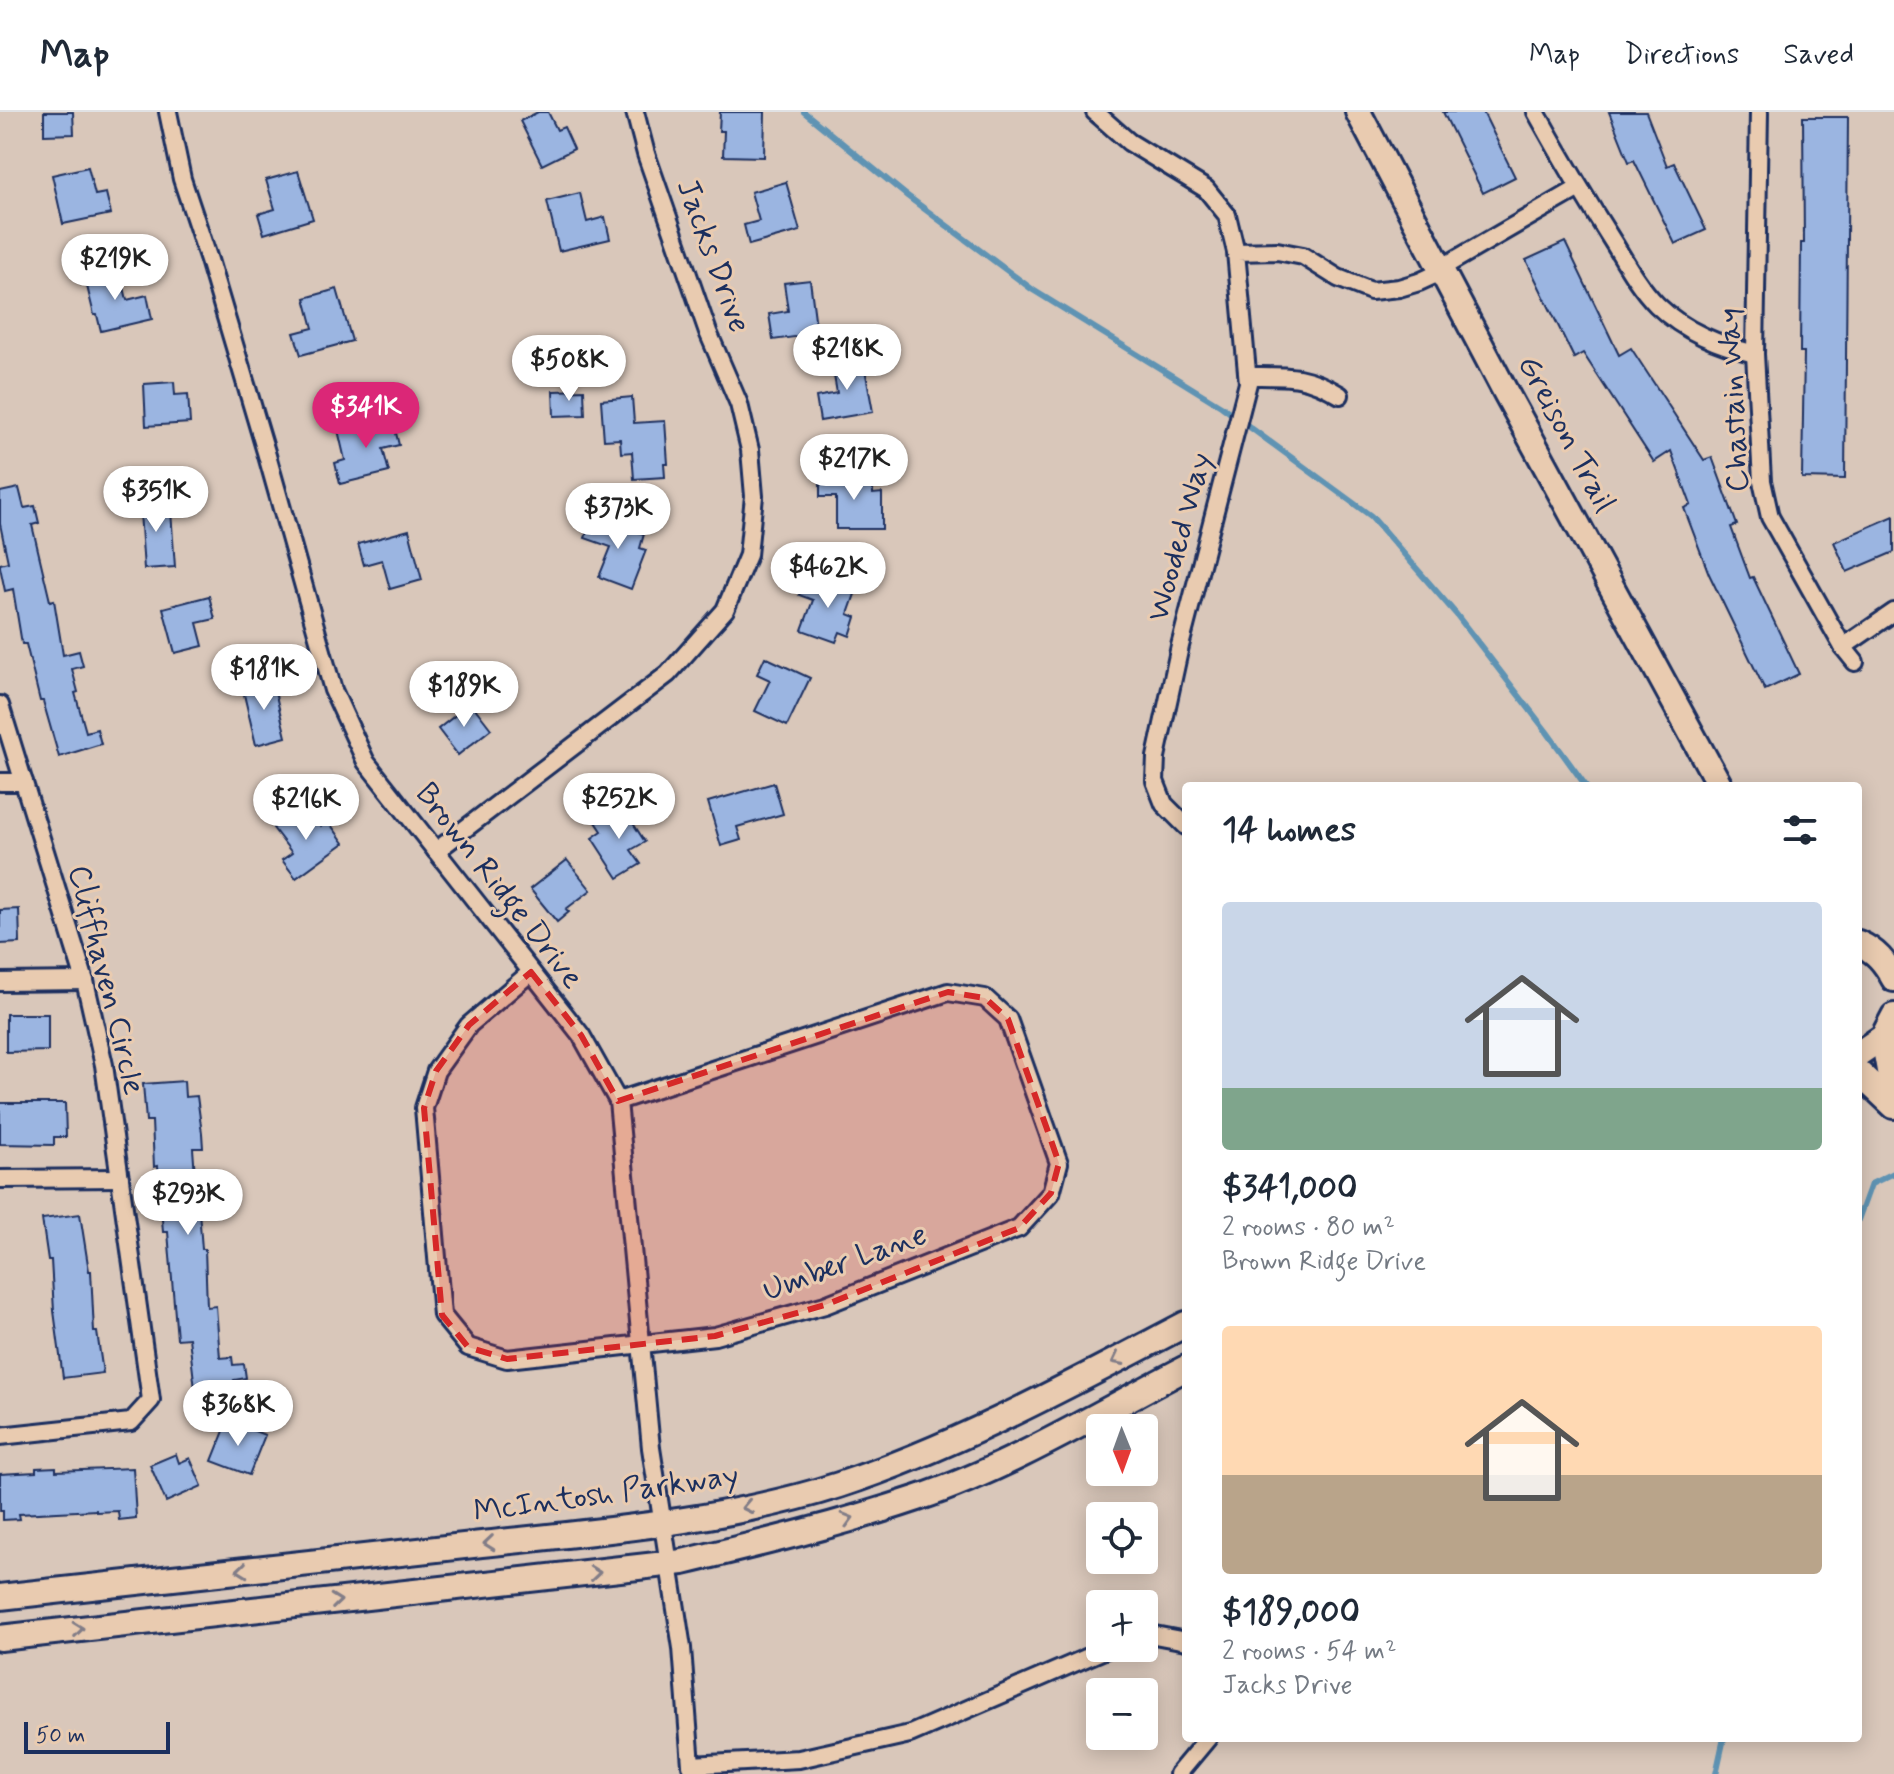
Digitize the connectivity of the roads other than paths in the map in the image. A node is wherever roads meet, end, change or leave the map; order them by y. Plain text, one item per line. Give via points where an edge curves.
1 (168, 112) edge
2 (635, 112) edge
3 (1095, 112) edge
4 (1358, 112) edge
5 (1536, 112) edge
6 (1759, 112) edge
7 (1579, 188) junction
8 (1236, 252) junction
9 (1441, 268) junction
10 (1755, 354) junction
11 (1248, 376) junction
12 (1340, 395) dead end
13 (1894, 612) edge
14 (1843, 647) junction
15 (1855, 662) dead end
16 (0, 705) edge
17 (0, 782) edge
18 (24, 782) junction
19 (1718, 782) edge
20 (1182, 822) edge
21 (436, 851) junction
22 (1876, 948) edge
23 (531, 972) junction
24 (1894, 979) edge
25 (85, 981) junction
26 (0, 982) edge
27 (1888, 1027) edge
28 (1862, 1050) edge
29 (1862, 1076) edge
30 (1894, 1099) edge
31 (618, 1101) junction
32 (1894, 1106) edge
33 (120, 1178) junction
34 (0, 1179) edge
35 (1182, 1326) edge
36 (643, 1345) junction
37 (1182, 1370) edge
38 (0, 1436) edge
39 (663, 1523) junction
40 (669, 1564) junction
41 (0, 1597) edge
42 (1158, 1636) edge
43 (0, 1638) edge
44 (1182, 1640) edge
45 (1086, 1658) edge
46 (1205, 1742) edge
47 (799, 1766) edge
48 (1178, 1774) edge

1 - 21 street, Brown Ridge Drive via 182,179 333,690 366,762
2 - 21 street, Jacks Drive via 708,332 739,404 754,496 748,555 725,610 668,674
3 - 8 street, Wooded Way via 1129,142 1206,189 1227,215
4 - 9 street, Greison Trail
5 - 7 street
6 - 10 street, Chastain Way
7 - 9 street
7 - 10 street via 1657,305 1718,345
8 - 9 street via 1303,256 1371,291 1419,282
8 - 11 street, Wooded Way
9 - 19 street, Greison Trail
10 - 14 street, Chastain Way via 1762,481 1770,517
11 - 12 street via 1299,376
11 - 20 street, Wooded Way via 1156,757 1155,781 1164,804
13 - 14 street
14 - 15 street, Chastain Way
16 - 18 street, Cliffhaven Circle
17 - 18 street
18 - 25 street, Cliffhaven Circle
21 - 23 street, Brown Ridge Drive
22 - 24 street
23 - 31 street, Brown Ridge Drive via 581,1035
23 - 36 street, Umber Lane via 469,1025 436,1071 424,1108 442,1315 468,1347 507,1359
25 - 26 street
25 - 33 street, Cliffhaven Circle via 104,1065
27 - 28 street
27 - 30 street
29 - 32 street
31 - 36 street, Brown Ridge Drive
31 - 36 street, Umber Lane via 948,992 985,998 1008,1019 1059,1163 1051,1193 1019,1228 825,1305 715,1336
33 - 34 street
33 - 38 street, Cliffhaven Circle via 151,1400 131,1422
35 -> 39 street, McIntosh Parkway via 1055,1392 895,1465 836,1486
36 - 39 street, Brown Ridge Drive
40 -> 37 street via 920,1498 1009,1460
39 - 40 street, Brown Ridge Drive
39 -> 41 street, McIntosh Parkway
43 -> 40 street
40 - 47 street, Brown Ridge Drive via 691,1765
42 - 44 street
45 - 47 street via 910,1734
46 - 48 street

